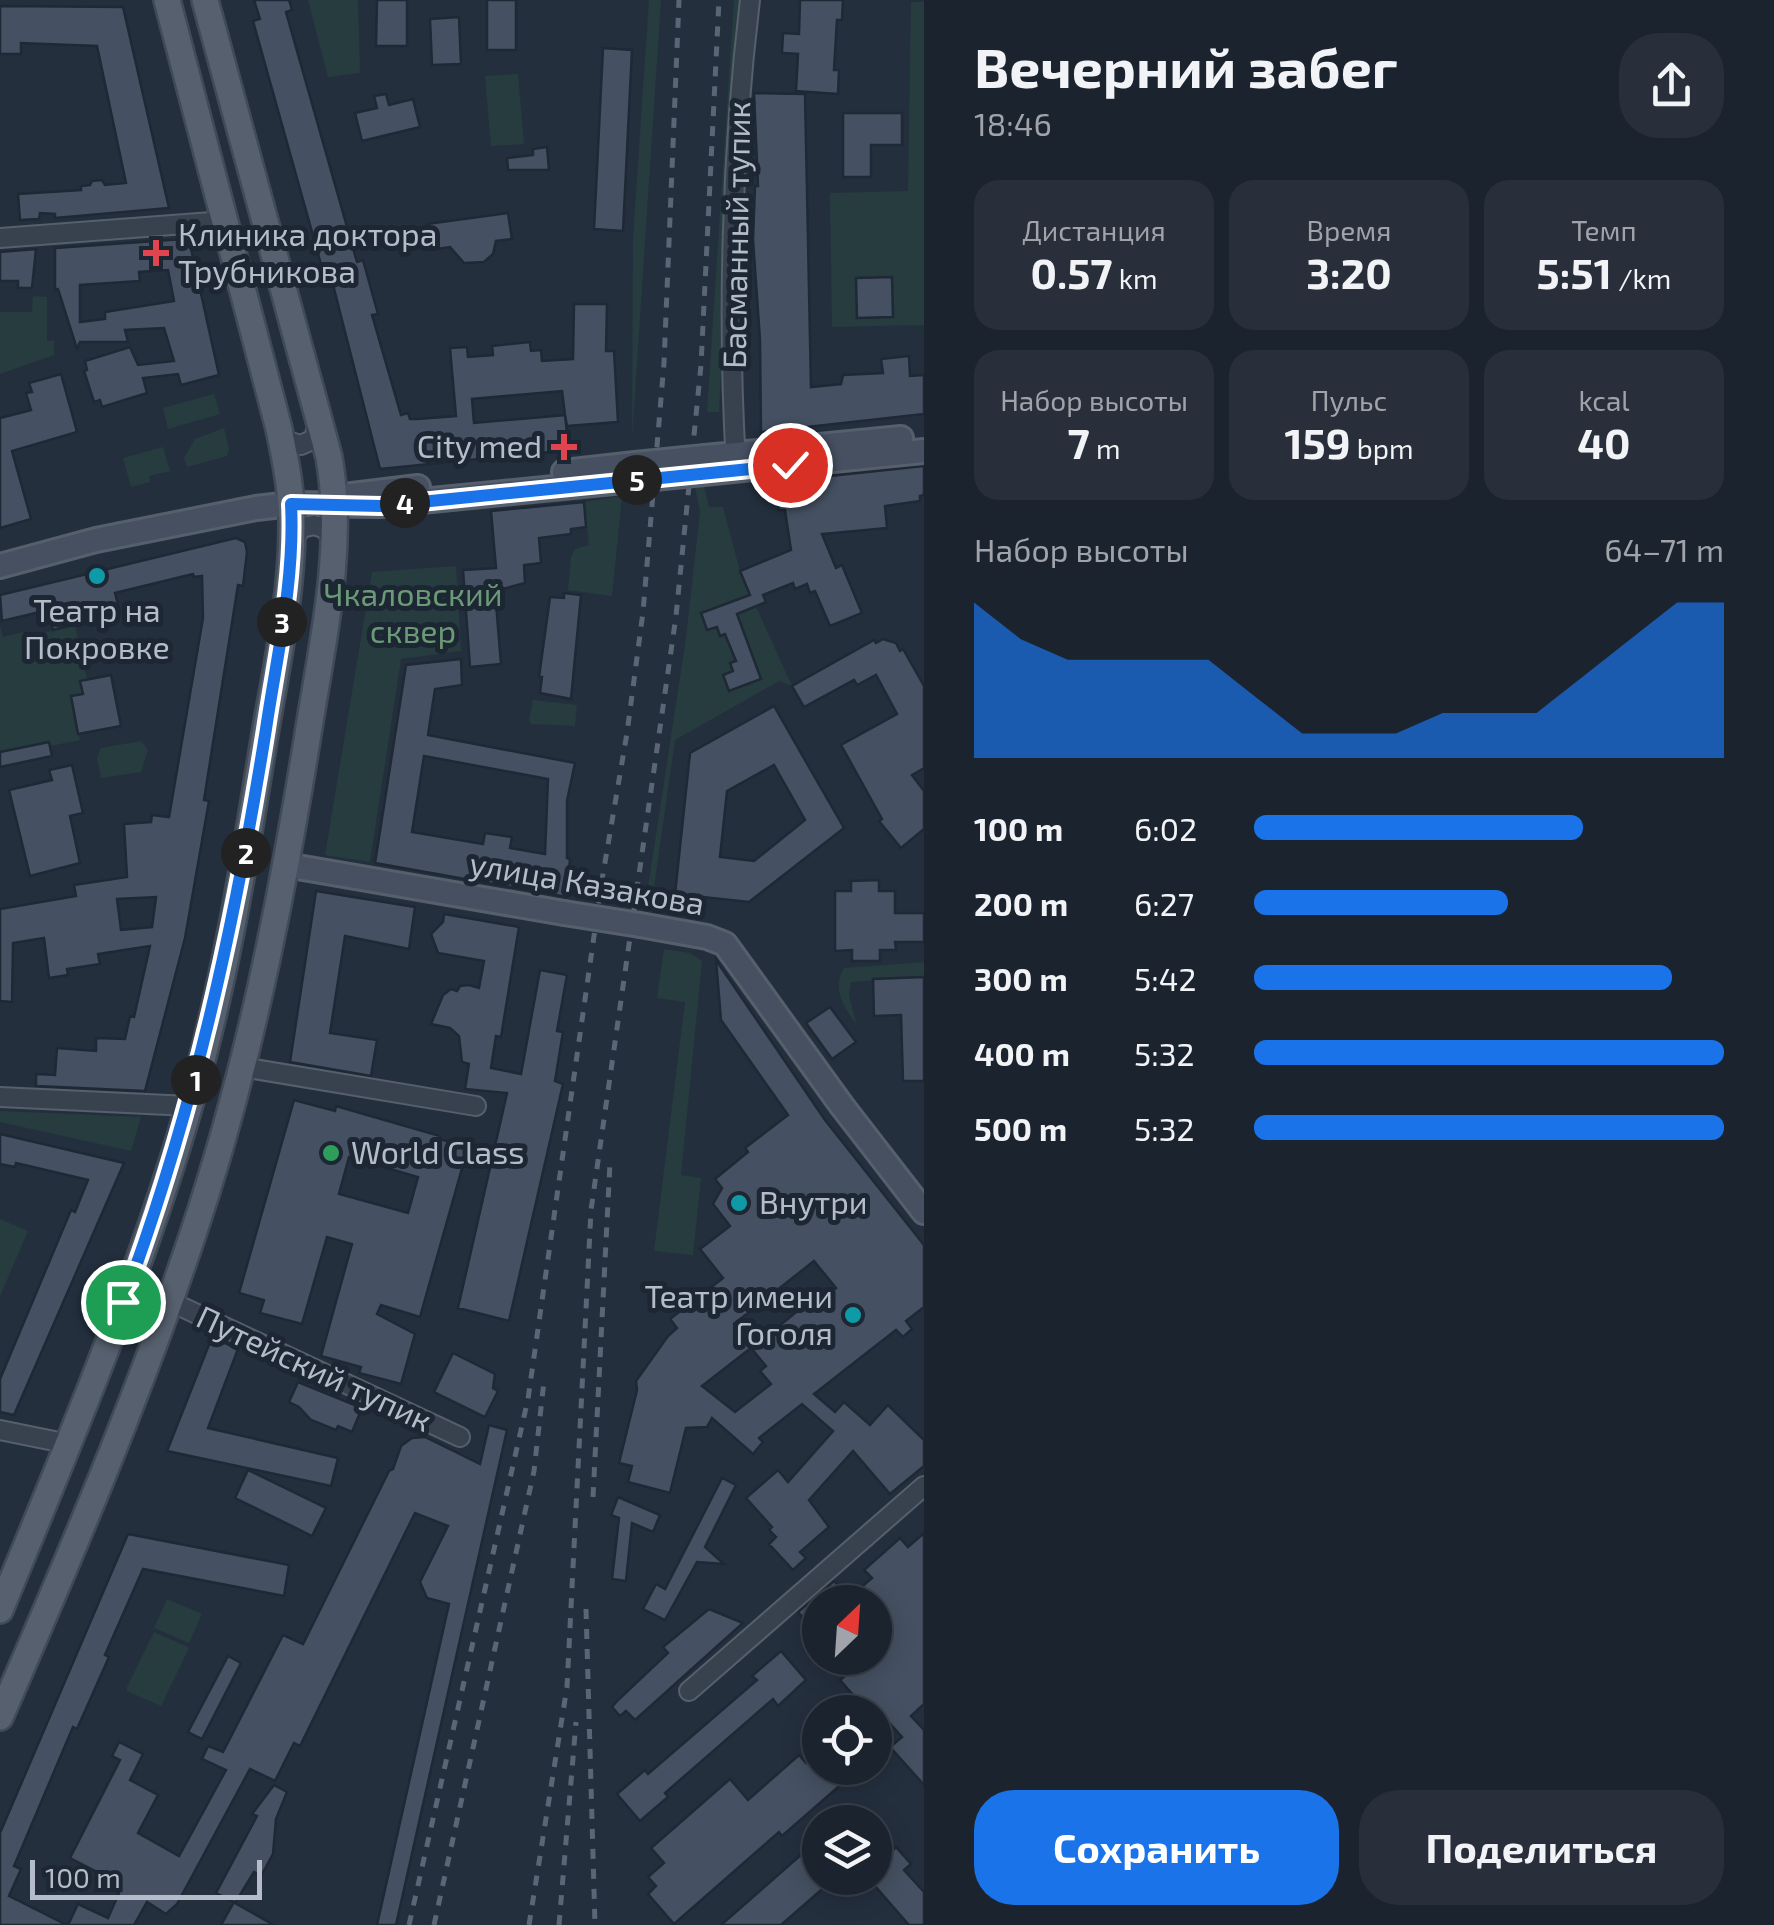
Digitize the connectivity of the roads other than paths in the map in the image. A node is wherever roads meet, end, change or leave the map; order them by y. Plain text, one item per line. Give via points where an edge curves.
1 (167, 0) edge
2 (206, 0) edge
3 (750, 0) edge
4 (225, 221) junction
5 (0, 238) edge
6 (319, 418) junction
7 (279, 429) junction
8 (924, 435) edge
9 (924, 451) edge
10 (736, 462) junction
11 (336, 502) junction
12 (291, 504) junction
13 (292, 545) junction
14 (334, 547) junction
15 (0, 566) edge
16 (286, 866) junction
17 (242, 1067) junction
18 (0, 1098) edge
19 (189, 1106) junction
20 (476, 1106) dead end
21 (924, 1212) edge
22 (169, 1301) junction
23 (0, 1430) edge
24 (460, 1437) dead end
25 (69, 1444) junction
26 (924, 1486) edge
27 (0, 1610) edge
28 (690, 1691) dead end
29 (0, 1717) edge

1 - 4 main road
2 - 6 main road
3 - 10 street, Басманный тупик via 735,242
4 - 5 street
4 - 7 main road
6 - 7 street via 318,433 301,445
6 - 11 main road
7 - 12 main road
8 - 10 main road
9 - 10 main road
10 - 11 main road, bridge via 365,490
11 - 12 main road
11 - 14 main road
12 - 13 main road
12 - 15 main road via 96,540
13 - 14 street via 296,533 314,525 326,529
13 - 19 main road via 242,878
14 - 16 main road
16 - 17 main road
16 - 21 main road, улица Казакова, bridge via 726,944
17 - 20 street
17 - 22 main road
18 - 19 street
19 - 25 main road via 156,1214
22 - 24 street, Путейский тупик
22 - 29 main road
23 - 25 street
25 - 27 main road
26 - 28 street

